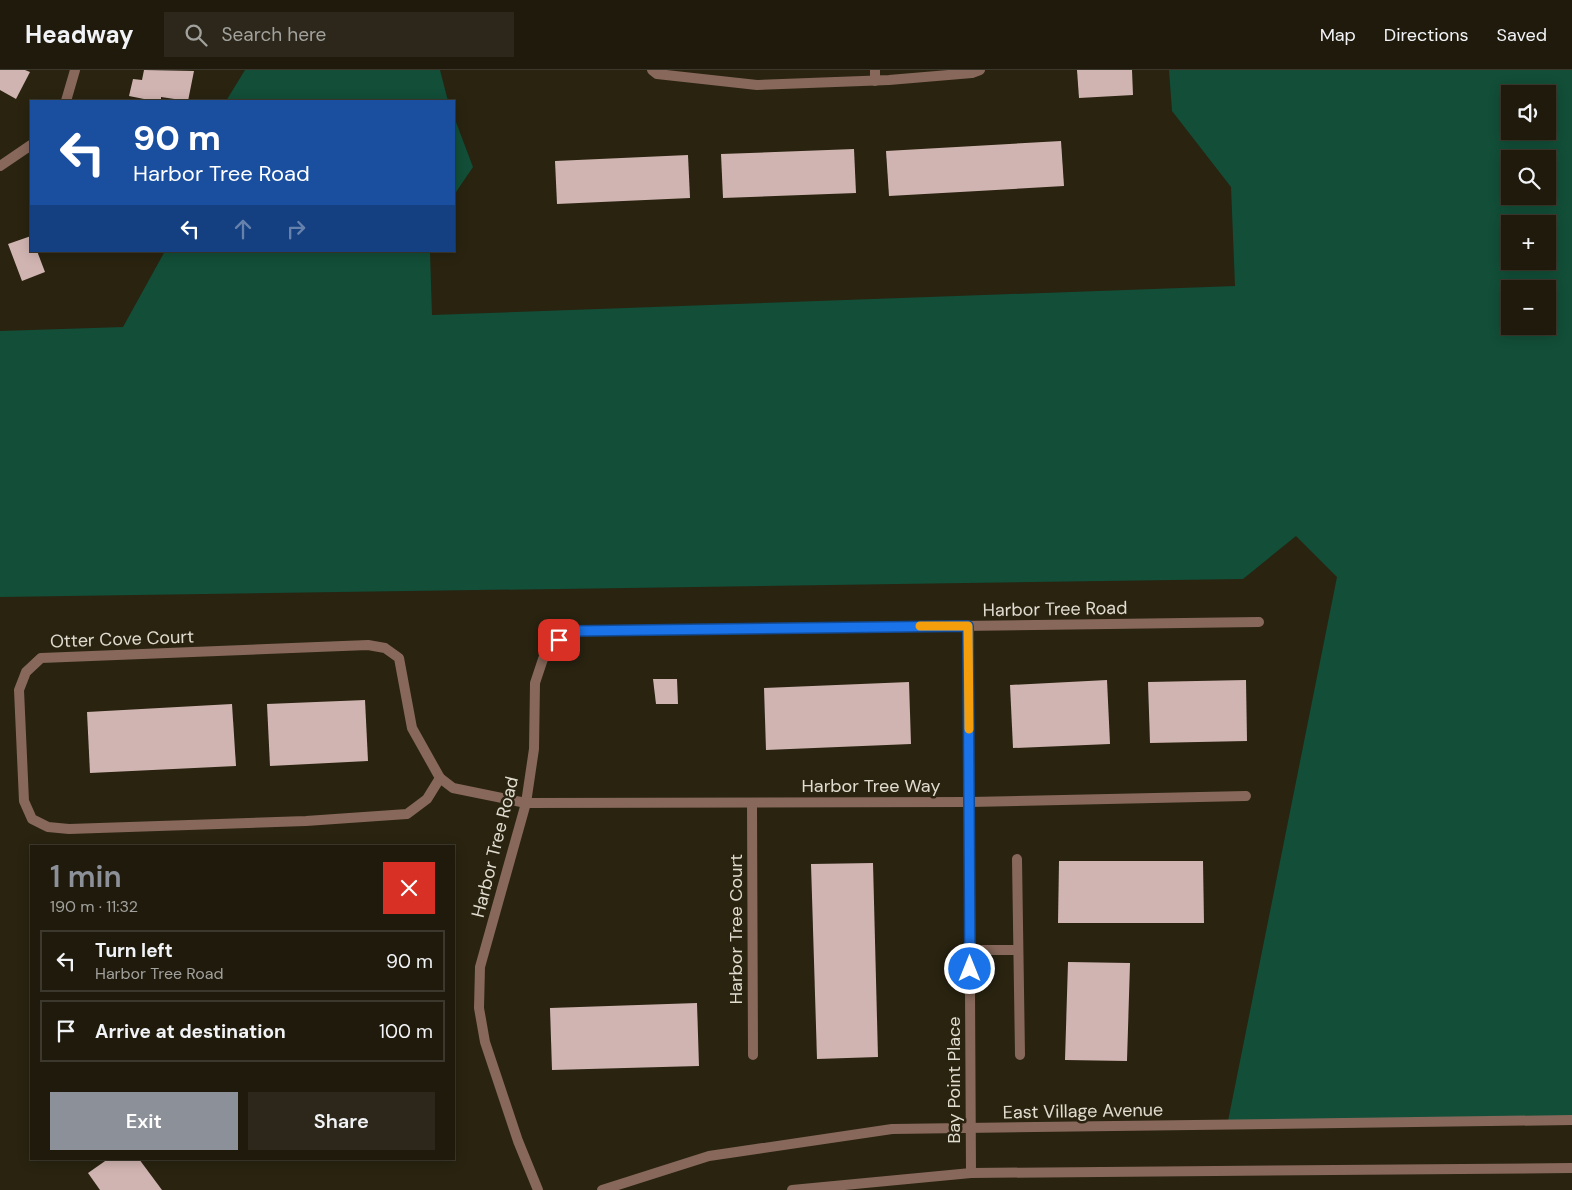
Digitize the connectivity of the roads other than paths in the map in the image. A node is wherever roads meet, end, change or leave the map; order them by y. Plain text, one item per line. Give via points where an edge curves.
1 (75, 70) edge
2 (652, 70) edge
3 (875, 70) edge
4 (980, 70) edge
5 (875, 81) junction
6 (66, 100) edge
7 (30, 146) edge
8 (0, 166) edge
9 (1259, 622) dead end
10 (968, 626) junction
11 (440, 778) junction
12 (1246, 796) dead end
13 (970, 802) junction
14 (526, 803) junction
15 (752, 803) junction
16 (1017, 859) dead end
17 (970, 950) junction
18 (1018, 950) junction
19 (753, 1055) dead end
20 (1020, 1055) dead end
21 (1572, 1120) edge
22 (970, 1129) junction
23 (1572, 1168) edge
24 (971, 1173) junction
25 (538, 1190) edge
26 (602, 1190) edge
27 (792, 1190) edge

1 - 6 street
2 - 5 street via 657,74 757,86
3 - 5 street
4 - 5 street
7 - 8 street
9 - 10 street, Harbor Tree Road
10 - 13 street, Bay Point Place
10 - 14 street, Harbor Tree Road via 574,631 559,640 543,659 535,683 534,749
11 - 11 street, Otter Cove Court via 427,799 407,814 306,821 48,827 32,819 24,802 19,690 26,672 41,658 368,645 385,648 399,658 412,728
11 - 14 street via 452,788
12 - 13 street, Harbor Tree Way
13 - 15 street, Harbor Tree Way
13 - 17 street, Bay Point Place
14 - 15 street, Harbor Tree Way
14 - 25 street, Harbor Tree Road via 480,967 479,1008 485,1042
15 - 19 street, Harbor Tree Court
16 - 18 street
17 - 18 street
17 - 22 street, Bay Point Place
18 - 20 street
21 - 22 street, East Village Avenue
22 - 24 street, Bay Point Place
22 - 26 street, East Village Avenue via 892,1129 709,1156
23 - 24 street
24 - 27 street

